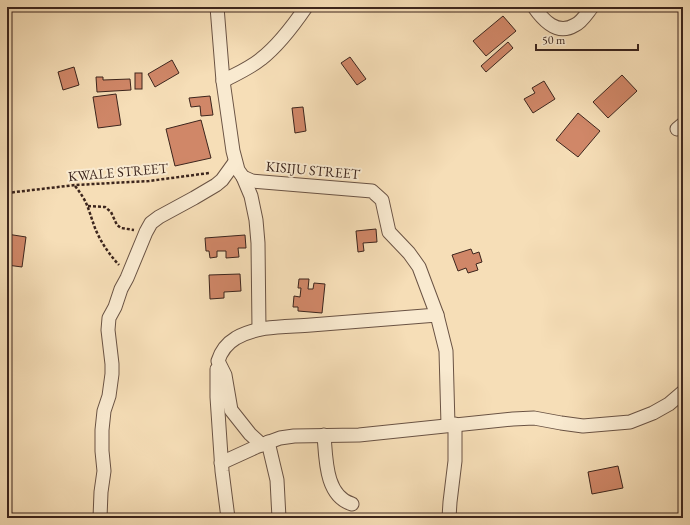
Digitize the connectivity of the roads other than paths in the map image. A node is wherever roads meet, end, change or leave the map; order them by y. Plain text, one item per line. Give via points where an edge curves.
1 (217, 7) edge
2 (306, 7) edge
3 (534, 7) edge
4 (592, 7) edge
5 (223, 81) junction
6 (232, 166) junction
7 (243, 176) junction
8 (437, 315) junction
9 (259, 329) junction
10 (218, 361) junction
11 (683, 392) edge
12 (451, 424) junction
13 (324, 435) junction
14 (265, 443) junction
15 (222, 463) junction
16 (352, 504) dead end
17 (100, 518) edge
18 (228, 518) edge
19 (279, 518) edge
20 (449, 518) edge

1 - 5 street
2 - 5 street via 288,33 262,59
3 - 4 street via 544,20 555,27 564,28 575,26
5 - 6 street
6 - 7 street
6 - 17 street via 222,180 151,223 109,318 112,374 102,430 104,470
7 - 8 street, KISIJU STREET via 252,181 372,191 382,200 389,232 419,267
7 - 9 street via 251,196 256,220
8 - 9 street
8 - 12 street, KISIJU STREET via 446,351
9 - 10 street via 227,344 221,351
10 - 14 street via 225,375 231,410 250,434
10 - 15 street via 217,397
11 - 12 street via 653,414 630,422 583,426 534,418
12 - 13 street via 359,434
12 - 20 street, KISIJU STREET via 455,461
13 - 14 street via 294,436
13 - 16 street via 328,475 333,488 344,502
14 - 15 street
14 - 19 street via 277,480
15 - 18 street

